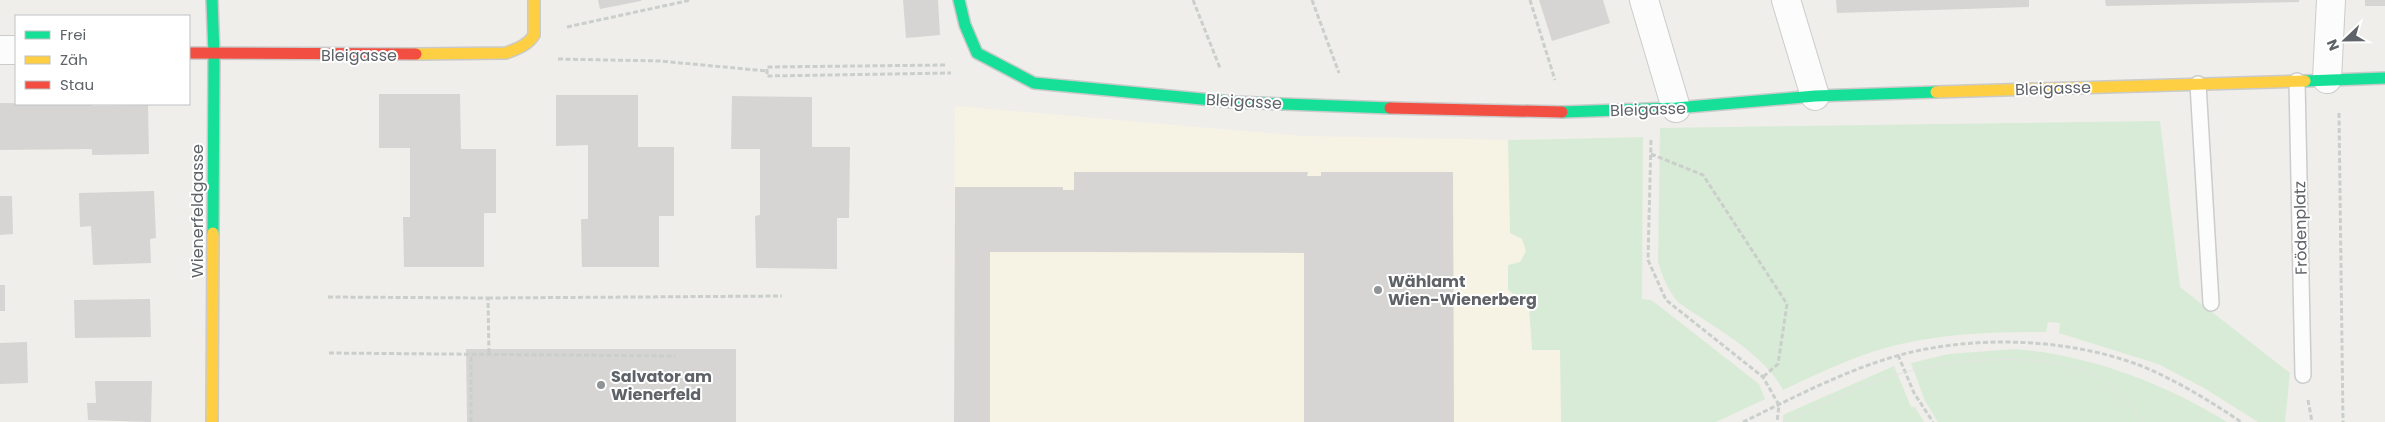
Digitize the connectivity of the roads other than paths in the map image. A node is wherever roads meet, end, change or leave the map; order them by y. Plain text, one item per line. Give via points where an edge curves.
1 (212, 0) edge
2 (534, 0) edge
3 (959, 0) edge
4 (1644, 0) edge
5 (1786, 0) edge
6 (2331, 0) edge
7 (0, 50) edge
8 (15, 50) edge
9 (190, 53) edge
10 (214, 54) junction
11 (2385, 78) edge
12 (2327, 79) junction
13 (2297, 81) junction
14 (2198, 84) junction
15 (1816, 96) junction
16 (1664, 109) junction
17 (2212, 303) dead end
18 (2303, 375) dead end
19 (212, 422) edge

1 - 10 street, Wienerfeldgasse
2 - 10 street, Bleigasse via 535,34 528,45 506,53
3 - 16 street, Bleigasse via 965,25 978,54 1034,83 1233,102 1352,107 1565,112
4 - 16 street
5 - 15 street
6 - 12 street
7 - 8 street
9 - 10 street, Bleigasse
10 - 19 street, Wienerfeldgasse
11 - 12 street, Bleigasse
12 - 13 street, Bleigasse
13 - 14 street, Bleigasse
13 - 18 lane, Frödenplatz
14 - 15 street, Bleigasse
14 - 17 lane
15 - 16 street, Bleigasse

